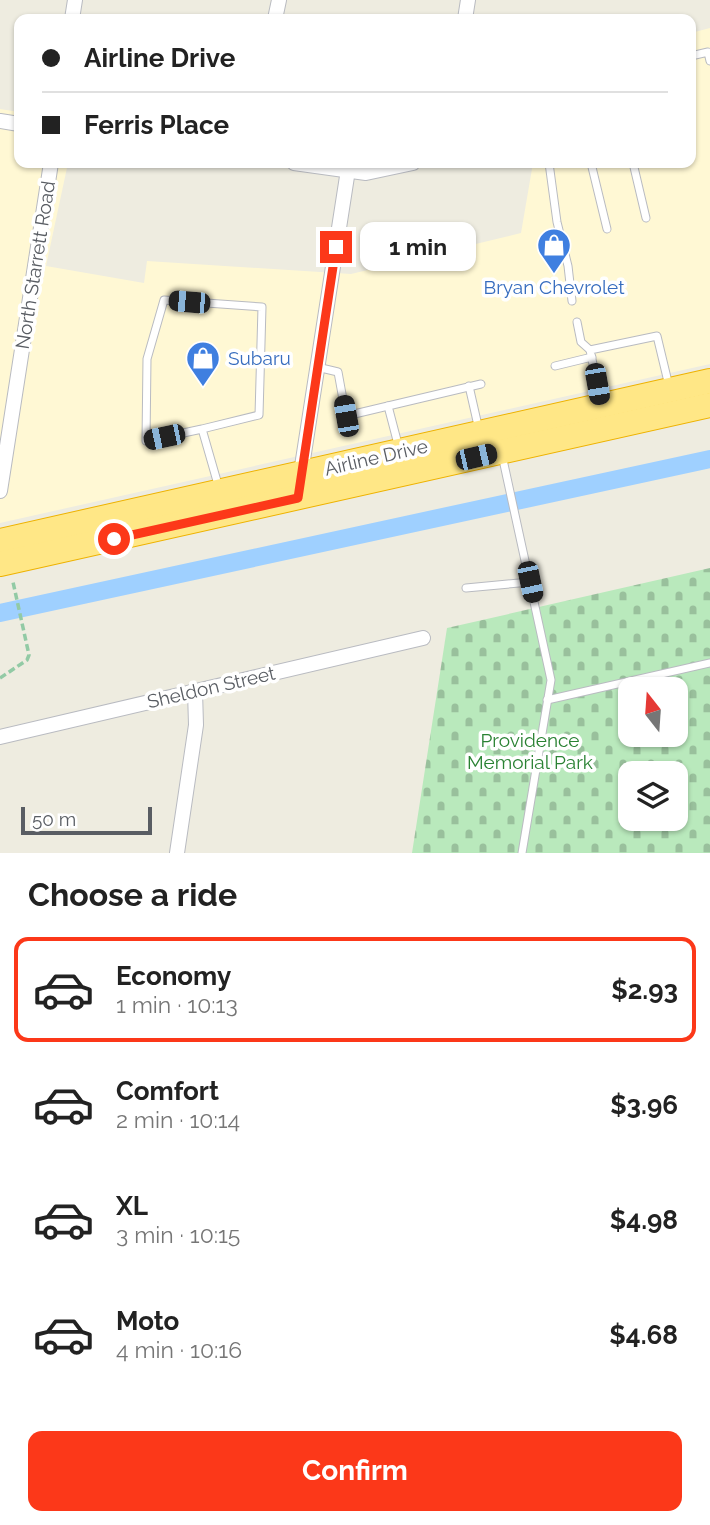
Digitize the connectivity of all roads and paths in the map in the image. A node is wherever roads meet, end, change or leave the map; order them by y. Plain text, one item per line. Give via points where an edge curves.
1 (696, 55) edge
2 (710, 61) edge
3 (50, 168) edge
4 (332, 168) edge
5 (390, 168) edge
6 (550, 168) edge
7 (592, 168) edge
8 (634, 168) edge
9 (348, 170) junction
10 (646, 218) dead end
11 (607, 229) dead end
12 (572, 301) dead end
13 (577, 322) dead end
14 (591, 354) junction
15 (555, 366) dead end
16 (317, 367) junction
17 (710, 382) edge
18 (481, 384) dead end
19 (469, 386) junction
20 (671, 390) junction
21 (710, 405) edge
22 (388, 406) junction
23 (601, 406) junction
24 (202, 429) junction
25 (493, 438) junction
26 (401, 452) junction
27 (299, 486) junction
28 (0, 491) edge
29 (220, 492) junction
30 (0, 541) edge
31 (0, 564) edge
32 (530, 582) junction
33 (466, 588) dead end
34 (14, 590) dead end
35 (423, 638) dead end
36 (710, 663) edge
37 (0, 678) edge
38 (195, 691) junction
39 (547, 700) junction
40 (0, 737) edge
41 (177, 853) edge
42 (522, 853) edge

1 - 2 lane via 708,52
3 - 28 street, North Starrett Road
4 - 9 street
5 - 9 street via 366,173
6 - 12 lane
7 - 11 lane
8 - 10 lane
9 - 16 street
13 - 14 lane via 581,342
14 - 15 lane
14 - 20 lane via 657,336
14 - 23 lane
16 - 22 lane via 338,372 346,416
16 - 27 street
17 - 20 highway, Airline Drive
18 - 19 lane
19 - 22 lane
19 - 25 lane
20 - 23 highway, Airline Drive
21 - 25 highway, Airline Drive
22 - 26 lane
23 - 25 highway, Airline Drive
24 - 24 lane via 146,441 147,359 164,300 262,307 259,415
24 - 29 lane
25 - 26 highway, Airline Drive
25 - 27 highway, Airline Drive
25 - 32 lane via 509,485
26 - 27 highway, Airline Drive
27 - 29 highway, Airline Drive
27 - 31 highway, Airline Drive
29 - 30 highway, Airline Drive
32 - 33 lane
32 - 39 lane via 551,680
34 - 37 path via 29,653 27,660
35 - 38 street, Sheldon Street
36 - 39 lane
38 - 40 street, Sheldon Street
38 - 41 street via 196,725
39 - 42 lane

